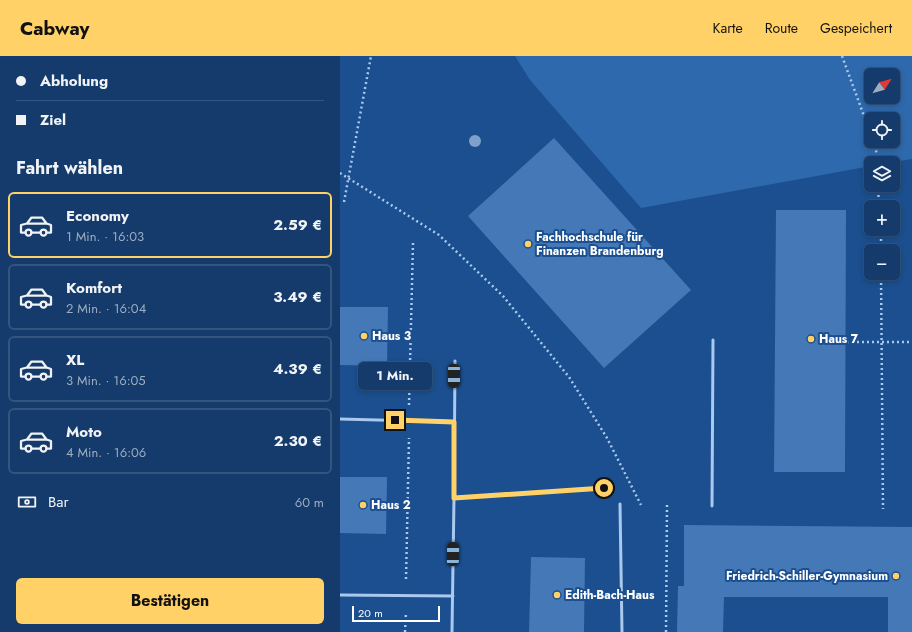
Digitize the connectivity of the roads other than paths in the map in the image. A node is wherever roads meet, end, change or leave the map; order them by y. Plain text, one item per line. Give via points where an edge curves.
1 (713, 340) dead end
2 (454, 362) dead end
3 (340, 419) edge
4 (454, 422) junction
5 (604, 488) dead end
6 (454, 498) junction
7 (620, 504) dead end
8 (712, 506) dead end
9 (340, 595) edge
10 (453, 596) junction
11 (452, 632) edge
12 (622, 632) edge

1 - 8 lane
2 - 4 lane
3 - 4 lane
4 - 6 lane
5 - 6 lane
6 - 10 lane
7 - 12 lane
9 - 10 lane
10 - 11 lane

